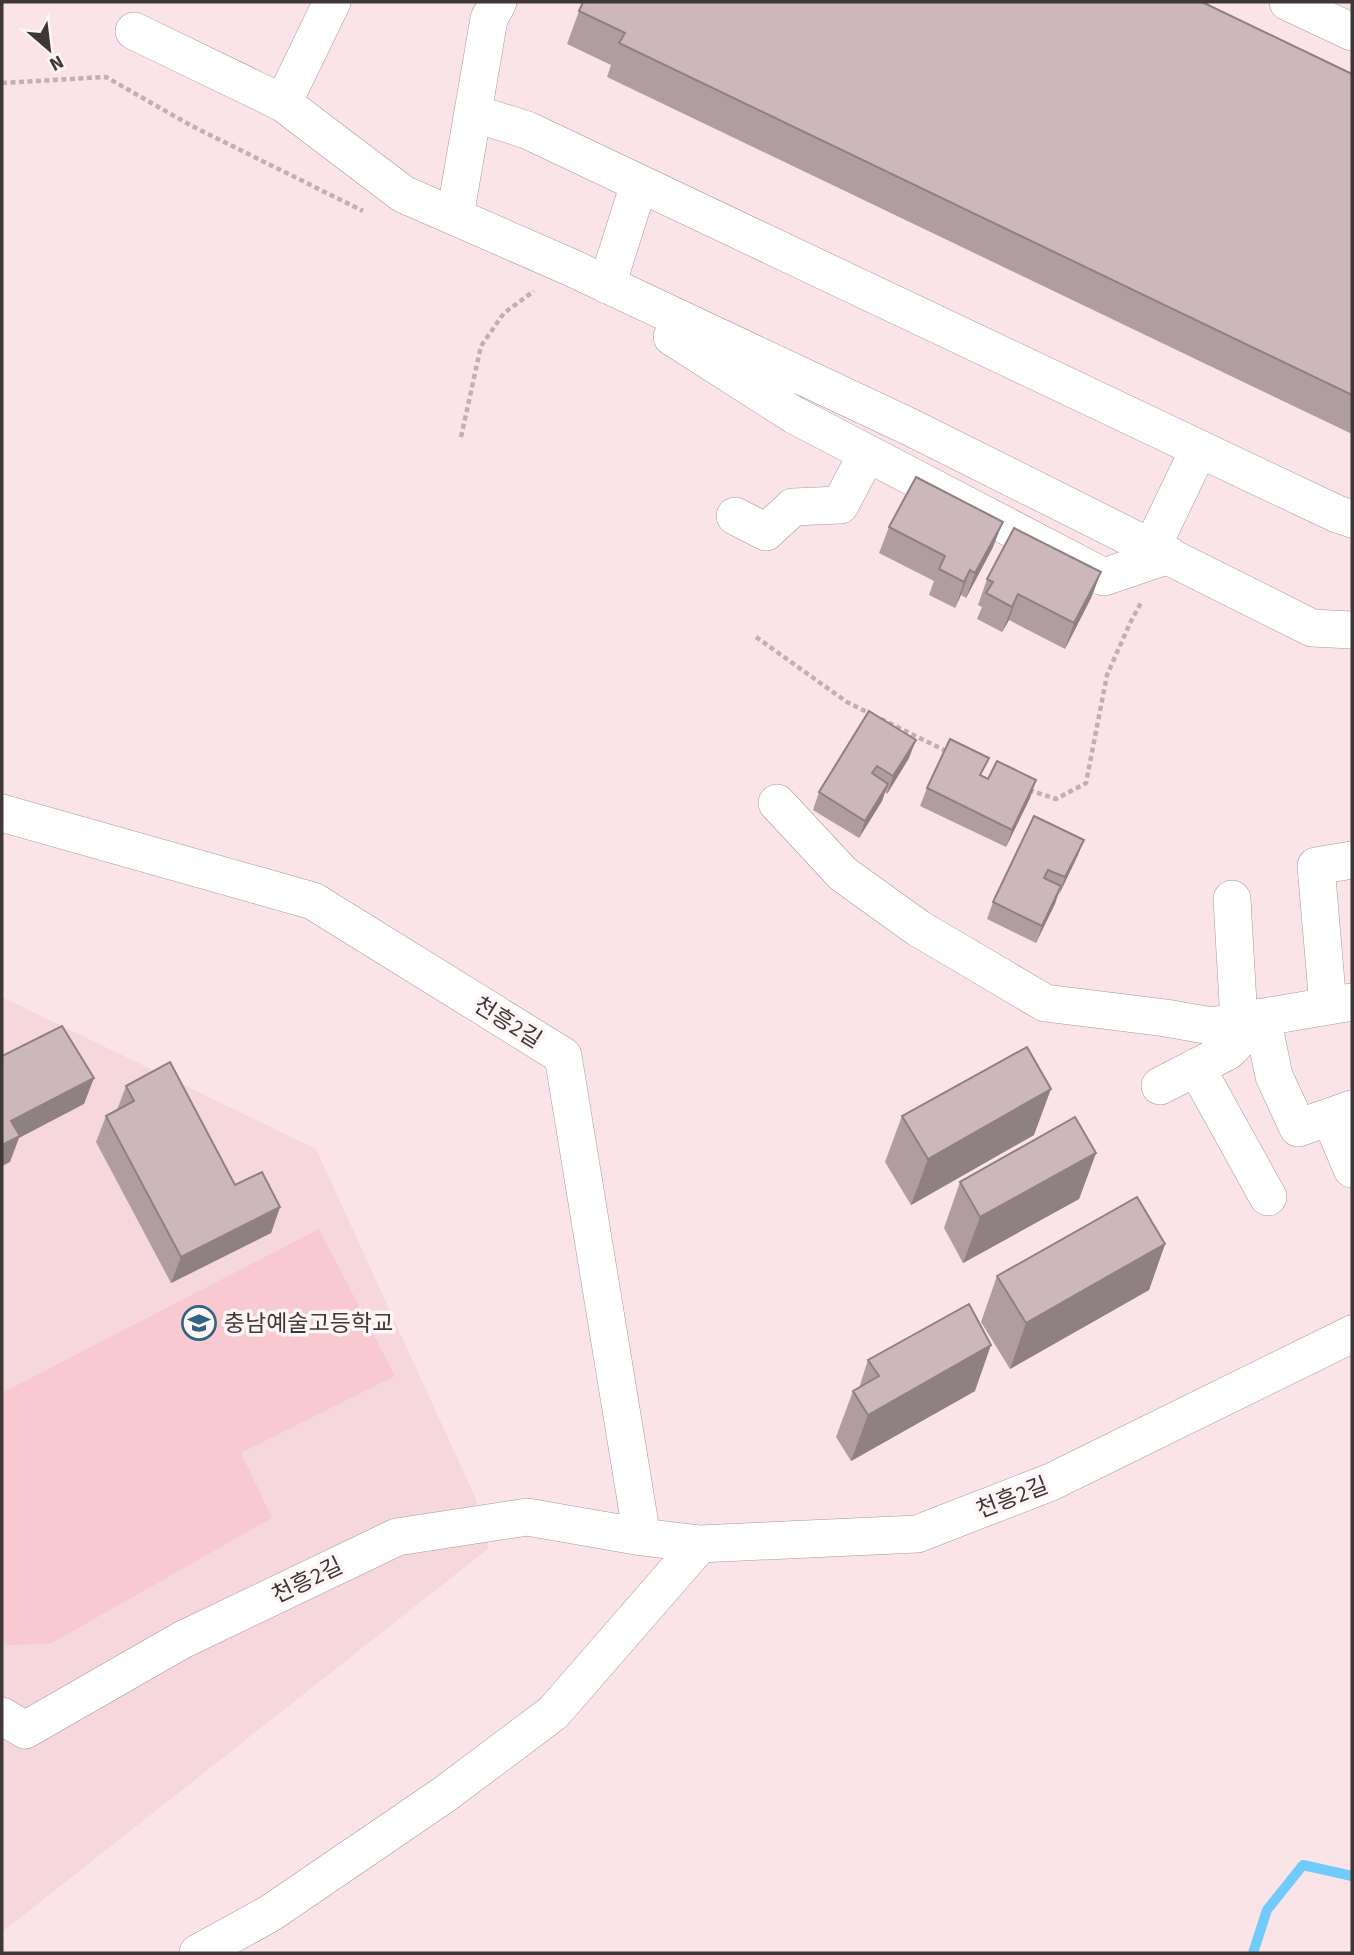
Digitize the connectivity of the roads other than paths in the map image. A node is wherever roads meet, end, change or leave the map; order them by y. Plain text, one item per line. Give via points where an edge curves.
1 (332, 2) edge
2 (498, 2) edge
3 (1289, 2) edge
4 (134, 32) dead end
5 (1352, 32) edge
6 (283, 103) junction
7 (473, 113) junction
8 (639, 184) junction
9 (455, 216) junction
10 (607, 285) junction
11 (672, 337) dead end
12 (1199, 449) junction
13 (867, 454) junction
14 (735, 516) dead end
15 (1352, 519) edge
16 (1160, 551) junction
17 (1352, 630) edge
18 (777, 803) dead end
19 (2, 813) edge
20 (1352, 860) edge
21 (1232, 899) dead end
22 (1340, 1004) edge
23 (1250, 1019) junction
24 (1196, 1068) junction
25 (1160, 1086) dead end
26 (1341, 1113) edge
27 (1352, 1170) edge
28 (1268, 1197) dead end
29 (1352, 1334) edge
30 (642, 1537) junction
31 (700, 1544) junction
32 (2, 1716) edge
33 (198, 1953) edge

1 - 6 street
2 - 7 street via 489,19
3 - 5 street
4 - 6 street
6 - 9 street via 403,194
7 - 8 street via 527,130
7 - 9 street
8 - 10 street
8 - 12 street
9 - 10 street
10 - 16 street
11 - 13 street via 794,415
12 - 15 street
12 - 16 street
13 - 14 street via 840,505 793,507 766,532
13 - 16 street via 1104,577
16 - 17 street via 1312,628
18 - 23 street via 843,874 918,928 1045,1003 1211,1026
19 - 30 street, 천흥2길 via 313,901 563,1056
20 - 22 street via 1316,866
21 - 23 street
22 - 23 street
23 - 24 street via 1228,1051
23 - 26 street via 1298,1128
24 - 25 street
24 - 28 street
26 - 27 street
29 - 31 street, 천흥2길 via 1051,1482 917,1534
30 - 31 street, 천흥2길
30 - 32 street, 천흥2길 via 527,1517 397,1537 182,1640 25,1730
31 - 33 street via 553,1713 445,1794 269,1914

